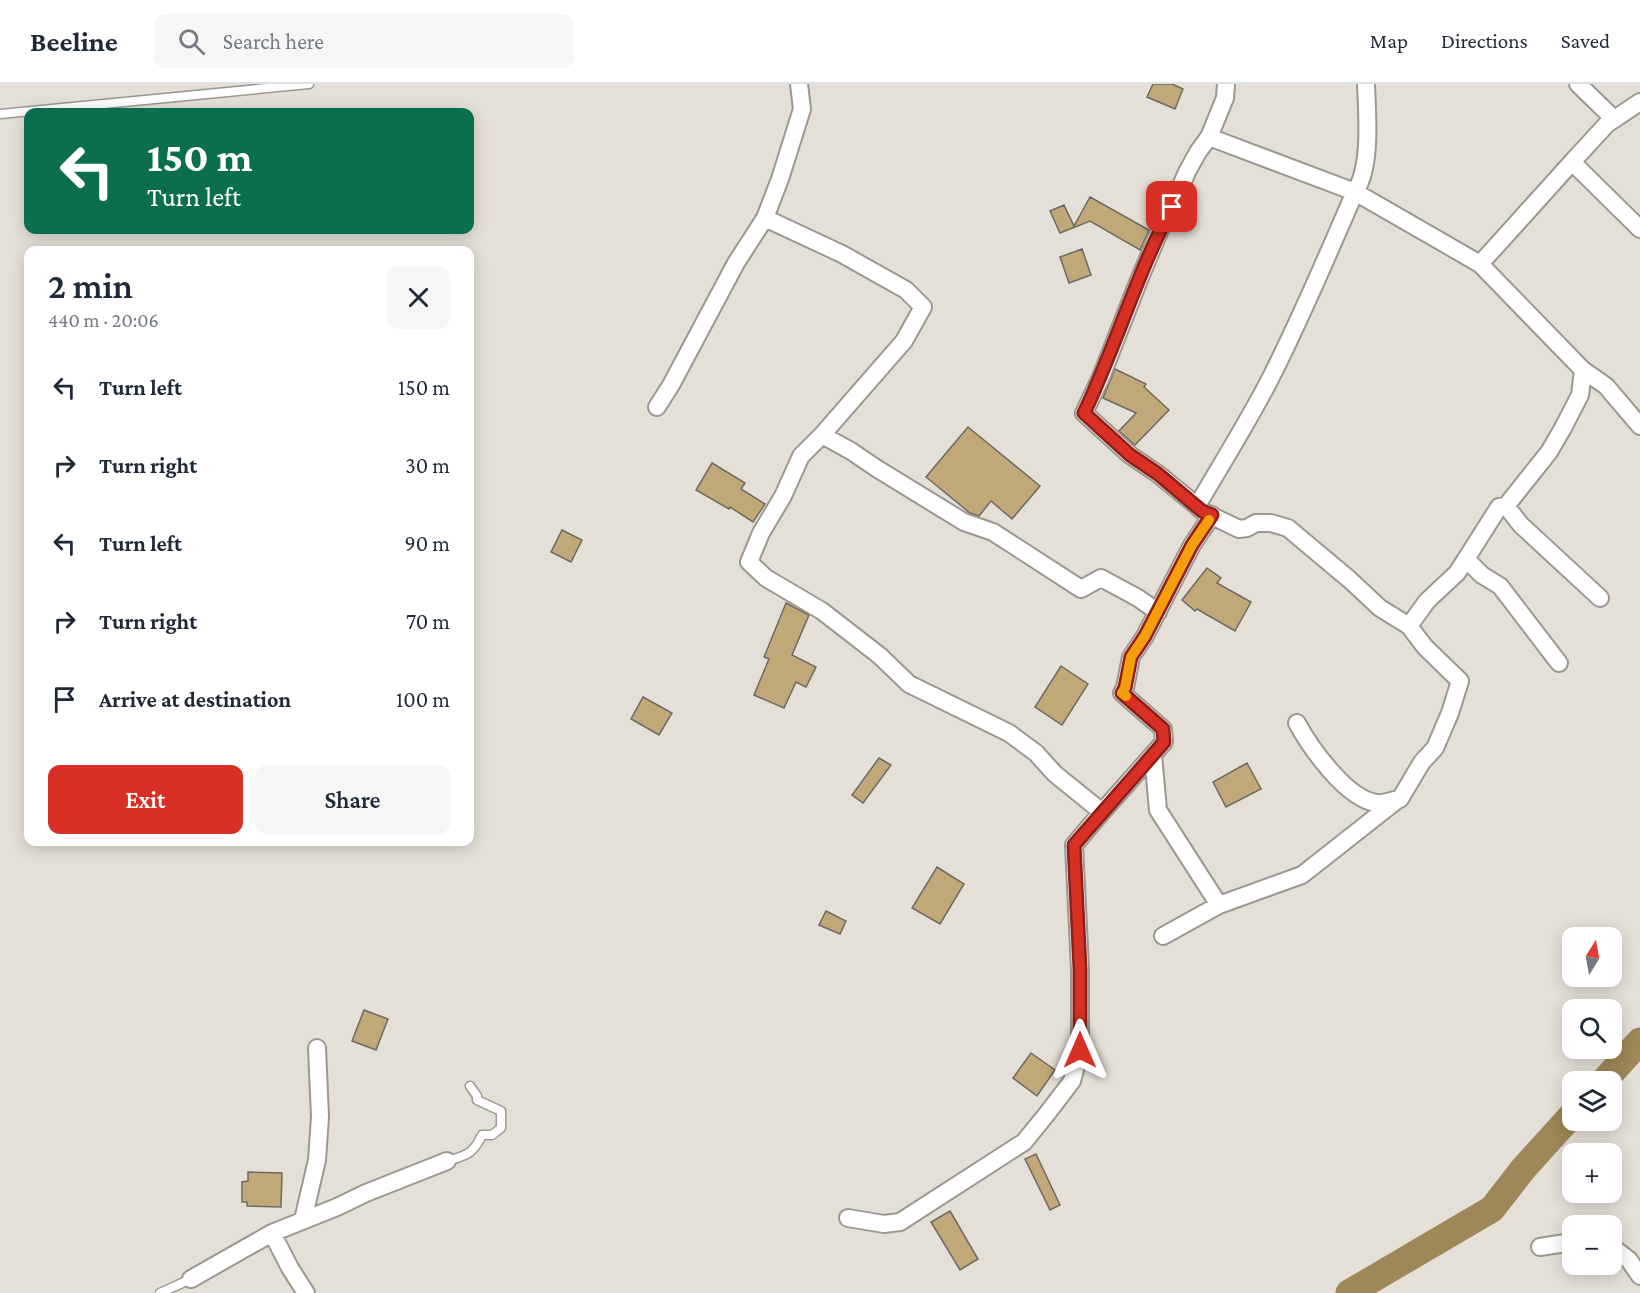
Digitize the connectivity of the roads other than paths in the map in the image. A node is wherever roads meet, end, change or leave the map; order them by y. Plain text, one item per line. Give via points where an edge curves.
1 (309, 84) edge
2 (799, 84) edge
3 (1226, 84) edge
4 (1366, 84) edge
5 (1578, 84) edge
6 (1640, 102) edge
7 (62, 108) edge
8 (24, 112) edge
9 (0, 114) edge
10 (1614, 119) junction
11 (1209, 137) junction
12 (1572, 162) junction
13 (1355, 192) junction
14 (765, 218) junction
15 (1640, 230) edge
16 (1480, 264) junction
17 (1584, 370) junction
18 (657, 407) dead end
19 (1640, 426) edge
20 (822, 435) junction
21 (1197, 506) junction
22 (1506, 506) junction
23 (1212, 515) junction
24 (1466, 559) junction
25 (1600, 598) dead end
26 (1158, 612) junction
27 (1409, 626) junction
28 (1558, 663) dead end
29 (1297, 723) dead end
30 (1153, 755) junction
31 (1400, 799) junction
32 (1102, 812) junction
33 (1219, 905) junction
34 (1163, 936) dead end
35 (317, 1048) dead end
36 (470, 1086) dead end
37 (447, 1161) joint
38 (848, 1218) dead end
39 (303, 1220) junction
40 (272, 1233) junction
41 (1562, 1244) edge
42 (1540, 1247) dead end
43 (1622, 1255) edge
44 (1640, 1275) edge
45 (191, 1279) joint
46 (160, 1293) edge
47 (306, 1293) edge

1 - 7 lane
2 - 14 street via 802,109
3 - 11 street via 1225,98
4 - 13 street via 1364,171
5 - 10 street
6 - 10 street
8 - 9 lane
10 - 12 street
11 - 13 street
11 - 21 street via 1187,172 1160,230 1084,413 1130,455
12 - 15 street
12 - 16 street
13 - 16 street
13 - 21 street via 1268,383
14 - 18 street
14 - 20 street via 906,290 923,307 904,341
16 - 17 street
17 - 19 street via 1606,386
17 - 22 street via 1580,395 1563,428
20 - 26 street via 964,522 993,532 1081,589 1101,578
20 - 32 street via 801,456 749,562 766,578 822,612 880,656 909,684 1009,733
21 - 23 street
22 - 24 street via 1499,507
22 - 25 street via 1521,525
23 - 26 street
23 - 27 street via 1239,529 1256,523 1288,528 1380,609
24 - 27 street
24 - 28 street via 1500,586
26 - 30 street via 1131,657 1122,693 1163,729 1164,742
27 - 31 street via 1460,681 1435,748
29 - 31 street via 1316,754 1360,797 1374,803
30 - 32 street
30 - 33 street via 1158,810
31 - 33 street via 1302,874
32 - 38 street via 1074,845 1080,1050 1072,1081 1024,1142 900,1222 884,1224
33 - 34 street
35 - 39 street via 319,1128
36 - 37 lane via 477,1100 501,1112 501,1128 492,1135 482,1135 467,1155
37 - 39 street
39 - 40 street
40 - 45 street
40 - 47 street
41 - 42 street
43 - 44 street
45 - 46 lane

